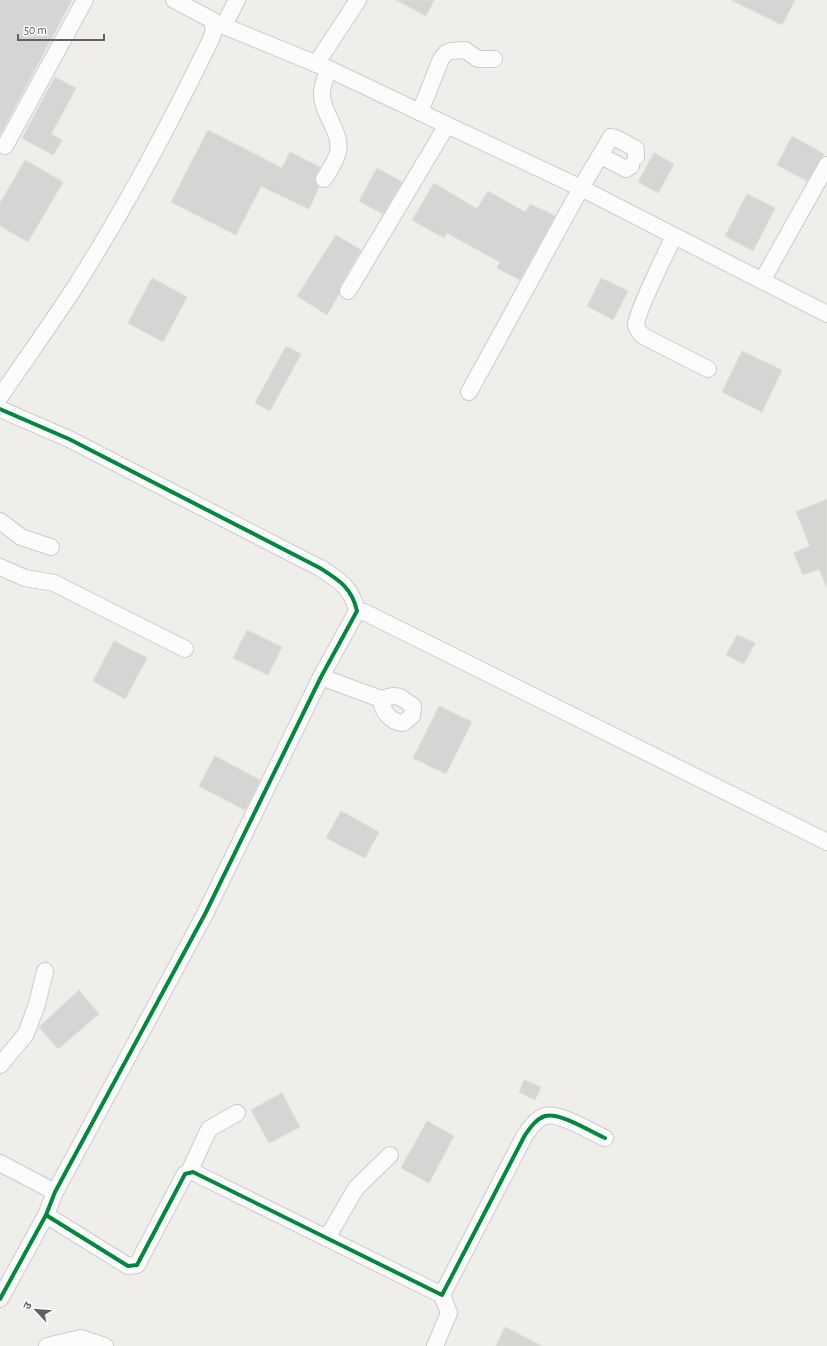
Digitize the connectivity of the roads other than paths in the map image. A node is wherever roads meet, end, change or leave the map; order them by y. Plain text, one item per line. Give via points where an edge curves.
1 (85, 0) edge
2 (174, 0) edge
3 (237, 0) edge
4 (358, 0) edge
5 (219, 24) junction
6 (494, 59) dead end
7 (323, 66) junction
8 (420, 112) junction
9 (447, 125) junction
10 (5, 146) dead end
11 (601, 156) junction
12 (827, 165) edge
13 (324, 179) dead end
14 (581, 188) junction
15 (674, 236) junction
16 (762, 281) junction
17 (348, 291) dead end
18 (827, 314) edge
19 (708, 369) dead end
20 (469, 392) dead end
21 (0, 397) edge
22 (0, 409) edge
23 (0, 521) edge
24 (51, 547) dead end
25 (0, 567) edge
26 (357, 611) junction
27 (185, 649) dead end
28 (321, 677) junction
29 (381, 699) dead end
30 (827, 842) edge
31 (45, 971) dead end
32 (0, 1065) edge
33 (237, 1113) dead end
34 (605, 1138) dead end
35 (390, 1156) dead end
36 (0, 1163) edge
37 (189, 1172) junction
38 (55, 1192) junction
39 (46, 1215) junction
40 (327, 1238) junction
41 (442, 1295) junction
42 (0, 1299) edge
43 (47, 1346) edge
44 (105, 1346) edge
45 (435, 1346) edge

1 - 10 street
2 - 5 street
3 - 5 street
4 - 7 street
5 - 7 street
5 - 21 street via 127,201 75,287
6 - 8 street via 478,59 465,50 446,53 439,63
7 - 8 street
7 - 13 street via 322,98 339,146
8 - 9 street
9 - 14 street
9 - 17 street
11 - 11 street via 626,168 633,161 636,149 612,137
11 - 14 street
12 - 16 street
14 - 15 street
14 - 20 street
15 - 16 street
15 - 19 street via 640,310 636,326 643,336
16 - 18 street
22 - 26 street via 75,442 320,568 337,578 347,588 354,598
23 - 24 street via 21,537
25 - 27 street via 24,578 54,583
26 - 28 street
26 - 30 street via 364,612
28 - 29 street
28 - 38 street via 205,914
31 - 32 street via 26,1034
33 - 37 street via 209,1129
34 - 41 street via 562,1118 544,1116 533,1124
35 - 40 street via 356,1188
36 - 38 street
37 - 39 street via 185,1174 134,1266 128,1266
37 - 40 street
38 - 39 street
39 - 42 street
40 - 41 street
41 - 45 street via 448,1312
43 - 44 street via 81,1338

